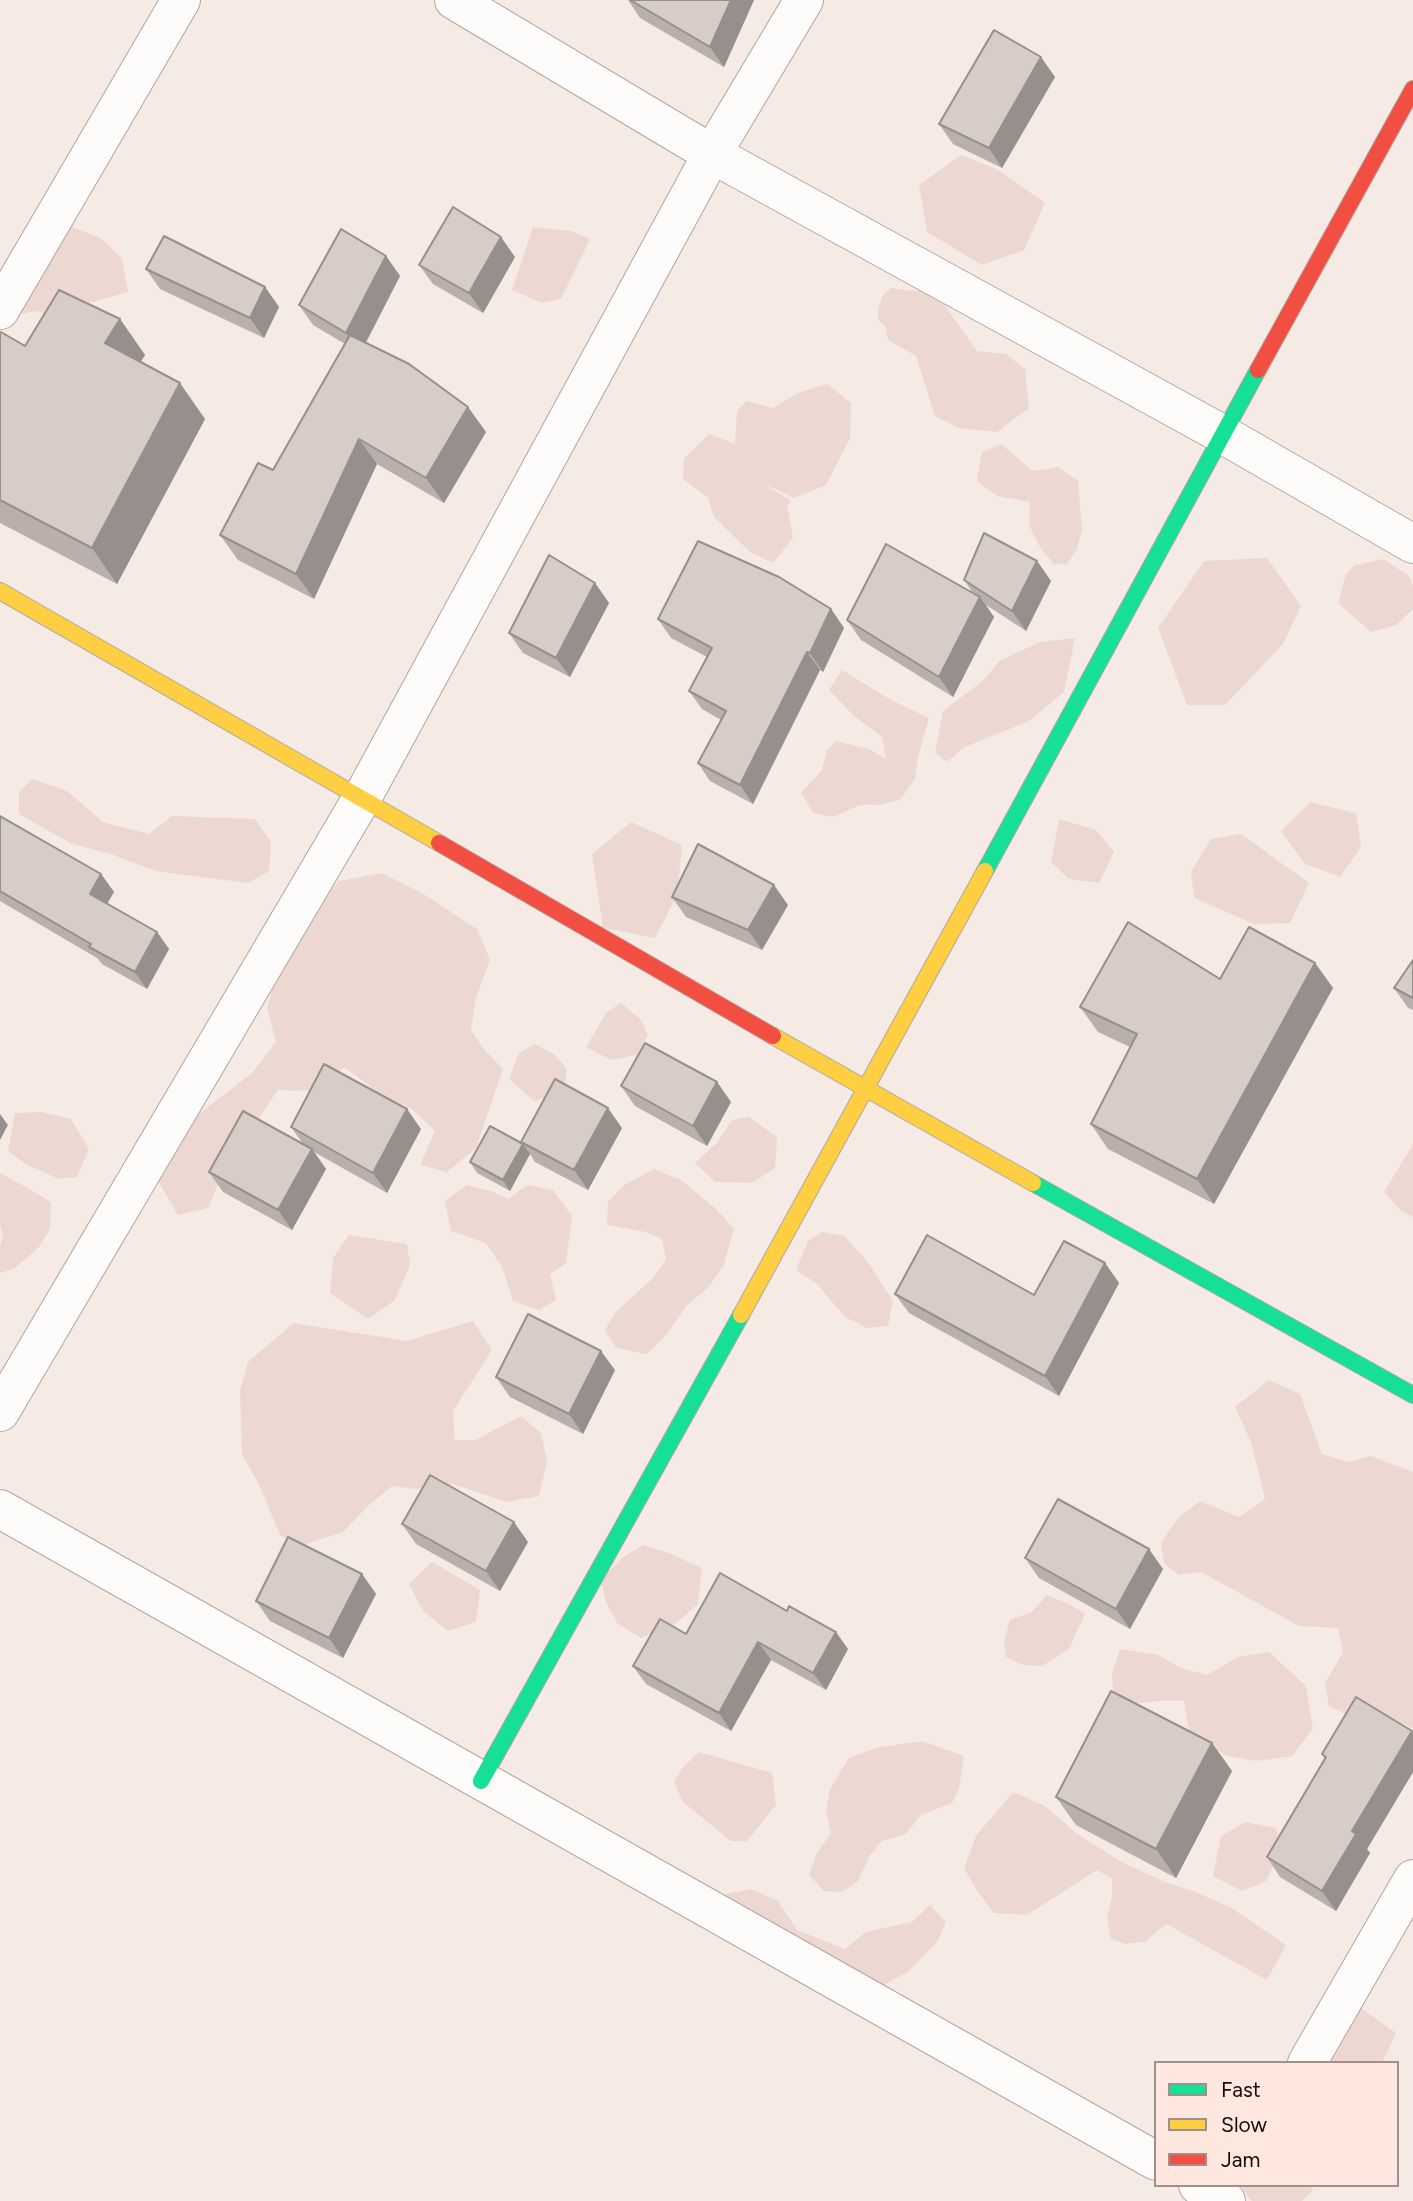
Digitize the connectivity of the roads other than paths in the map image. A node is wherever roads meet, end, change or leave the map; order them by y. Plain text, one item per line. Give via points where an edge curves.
1 (181, 0) edge
2 (454, 0) edge
3 (804, 0) edge
4 (1413, 89) edge
5 (712, 154) junction
6 (0, 310) edge
7 (1222, 434) junction
8 (1413, 544) edge
9 (0, 591) edge
10 (362, 798) junction
11 (867, 1090) junction
12 (1413, 1395) edge
13 (0, 1412) edge
14 (0, 1509) edge
15 (481, 1780) junction
16 (1413, 1880) edge
17 (1308, 2061) edge
18 (1154, 2160) edge
19 (1202, 2187) edge
20 (1227, 2201) edge

1 - 6 street
2 - 5 street
3 - 5 street
4 - 7 street
5 - 7 street
5 - 10 street
7 - 8 street
7 - 11 street
9 - 10 street
10 - 11 street
10 - 13 street
11 - 12 street
11 - 15 street
14 - 15 street
15 - 18 street
16 - 17 street
19 - 20 street

